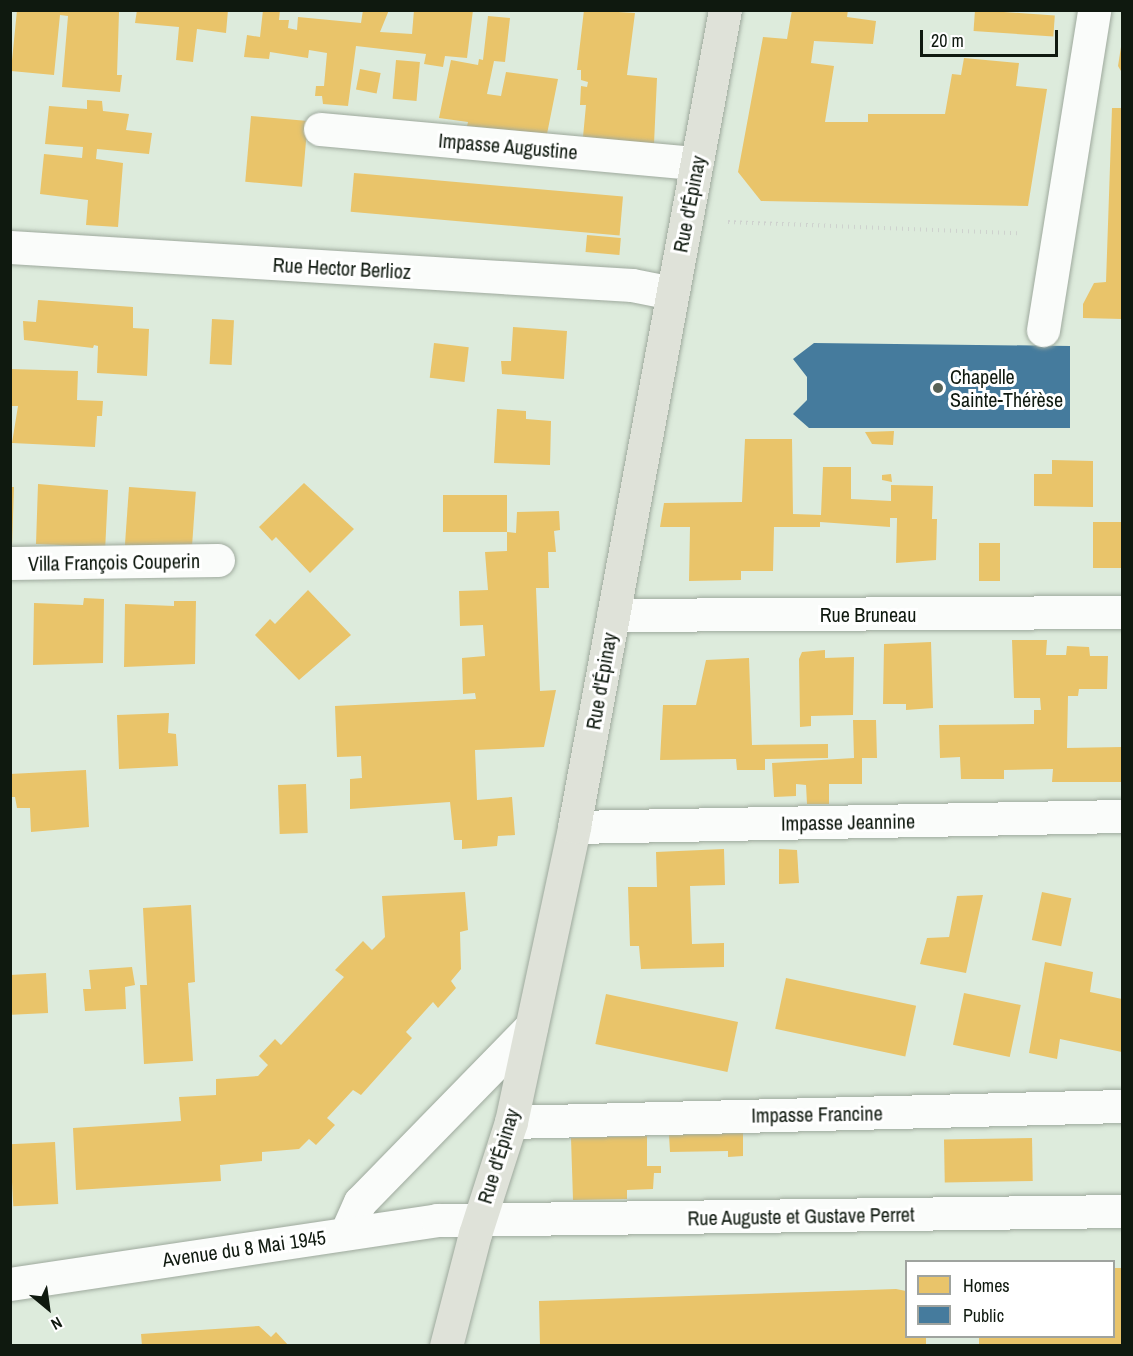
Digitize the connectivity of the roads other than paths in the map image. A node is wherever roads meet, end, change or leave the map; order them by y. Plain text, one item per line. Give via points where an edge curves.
1 (725, 10) edge
2 (1094, 10) edge
3 (320, 129) dead end
4 (696, 163) junction
5 (10, 247) edge
6 (672, 293) junction
7 (1043, 330) dead end
8 (218, 560) dead end
9 (10, 563) edge
10 (1122, 612) edge
11 (613, 615) junction
12 (1122, 816) edge
13 (574, 827) junction
14 (531, 1027) junction
15 (1122, 1106) edge
16 (511, 1122) junction
17 (1122, 1211) edge
18 (479, 1220) junction
19 (346, 1233) junction
20 (10, 1284) edge
21 (446, 1346) edge

1 - 4 main road, Rue d'Épinay
2 - 7 street
3 - 4 street, Impasse Augustine
4 - 6 main road, Rue d'Épinay
5 - 6 street, Rue Hector Berlioz via 632,285
6 - 11 main road, Rue d'Épinay
8 - 9 street, Villa François Couperin
10 - 11 street, Rue Bruneau
11 - 13 main road, Rue d'Épinay
12 - 13 street, Impasse Jeannine
13 - 14 main road, Rue d'Épinay
14 - 16 main road, Rue d'Épinay
14 - 19 street via 360,1202
15 - 16 street, Impasse Francine
16 - 18 main road, Rue d'Épinay
17 - 18 street, Rue Auguste et Gustave Perret
18 - 19 street, Avenue du 8 Mai 1945 via 436,1220
18 - 21 main road, Rue d'Épinay
19 - 20 street, Avenue du 8 Mai 1945

